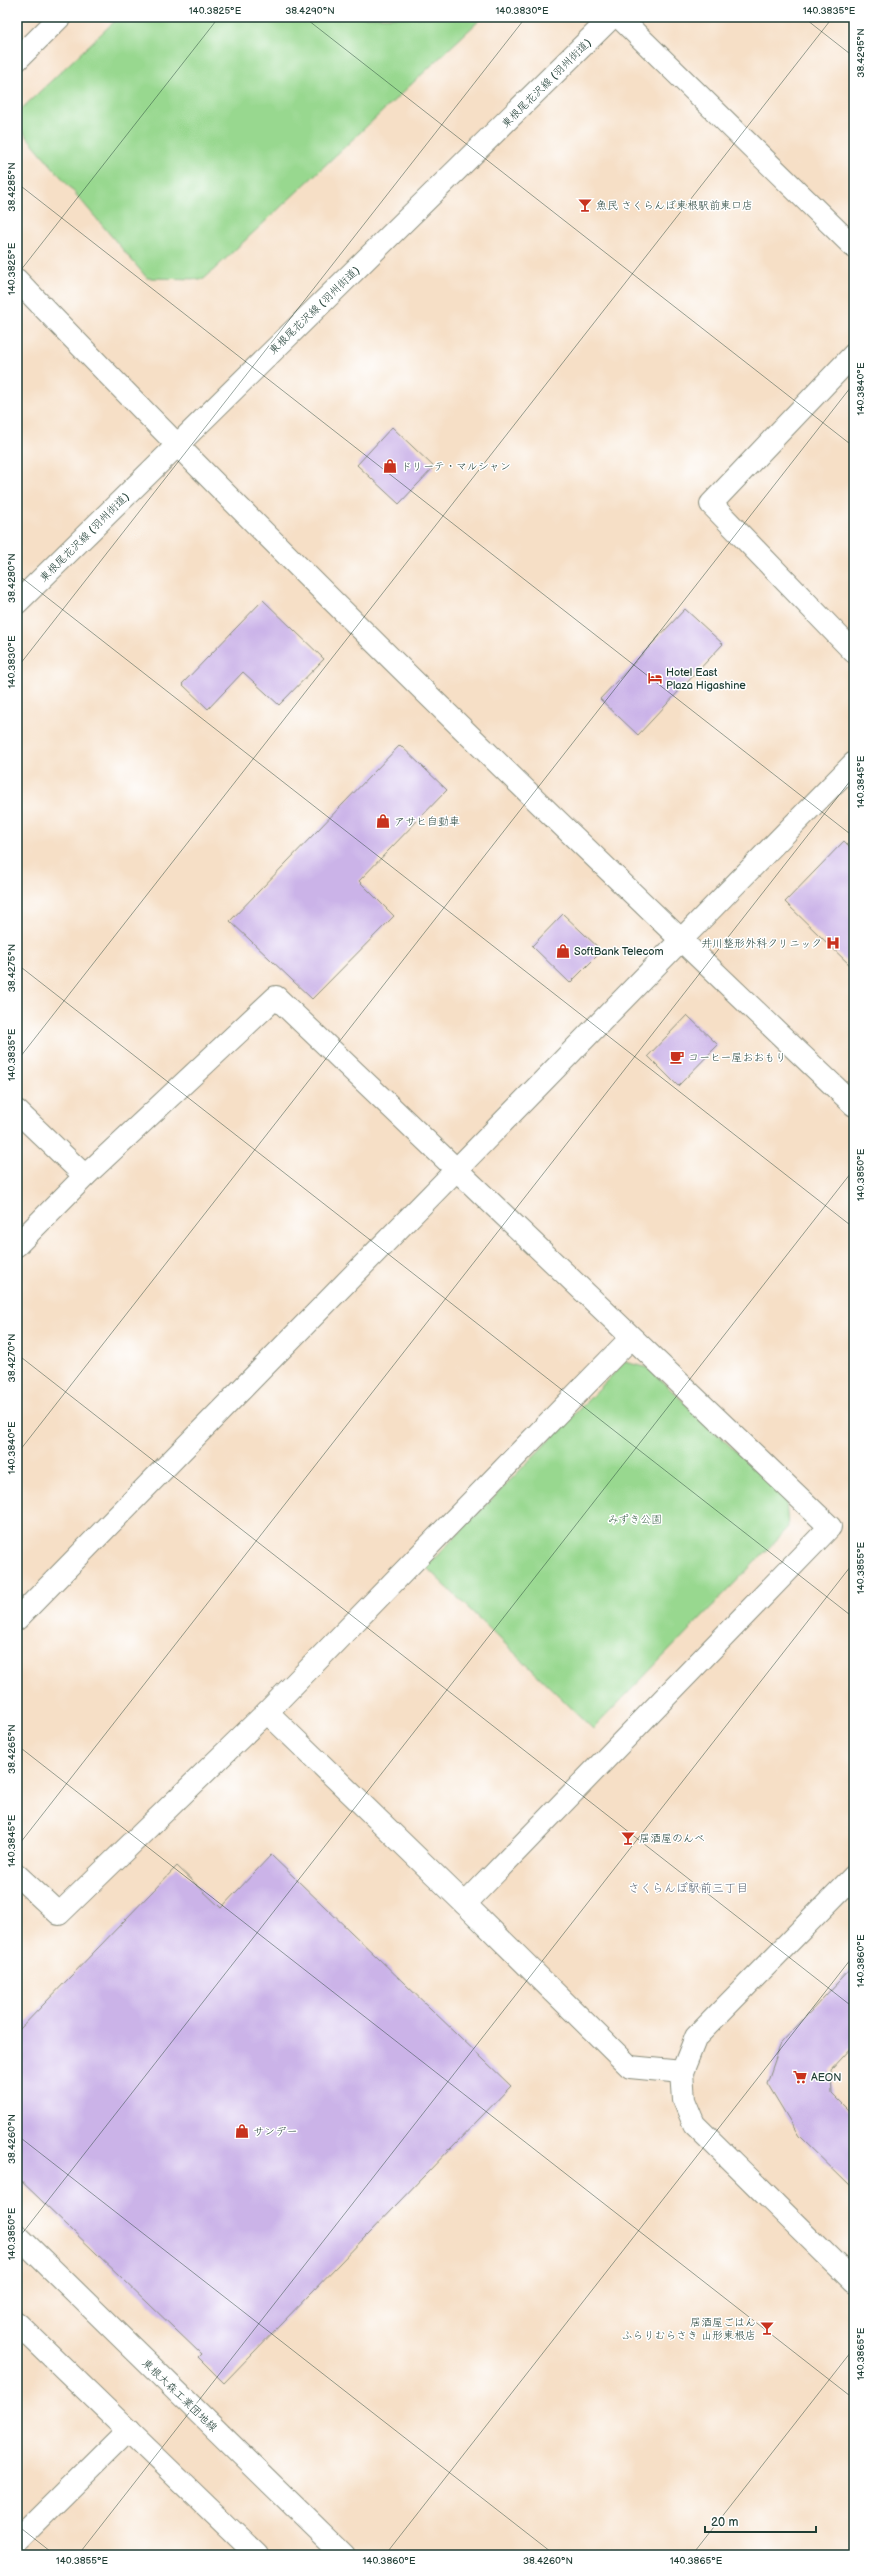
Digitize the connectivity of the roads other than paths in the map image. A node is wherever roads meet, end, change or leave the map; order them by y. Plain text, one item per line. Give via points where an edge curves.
1 (60, 17) edge
2 (612, 17) edge
3 (619, 17) edge
4 (17, 60) edge
5 (854, 247) edge
6 (17, 280) edge
7 (854, 354) edge
8 (175, 446) junction
9 (17, 603) edge
10 (854, 652) edge
11 (854, 763) edge
12 (681, 940) junction
13 (854, 1105) edge
14 (17, 1111) edge
15 (457, 1172) junction
16 (85, 1176) junction
17 (17, 1245) edge
18 (631, 1338) junction
19 (17, 1619) edge
20 (267, 1712) junction
21 (17, 1875) edge
22 (854, 1876) edge
23 (465, 1904) junction
24 (682, 2072) junction
25 (17, 2235) edge
26 (854, 2282) edge
27 (17, 2323) edge
28 (128, 2430) junction
29 (17, 2540) edge
30 (257, 2555) edge
31 (344, 2555) edge

1 - 4 street
2 - 8 street, 東根尾花沢線 (羽州街道)
3 - 5 street
6 - 8 street
7 - 10 street via 711,504
8 - 9 street, 東根尾花沢線 (羽州街道)
8 - 12 street
11 - 12 street
12 - 13 street
12 - 15 street
14 - 16 street
15 - 16 street via 276,997
15 - 18 street
15 - 19 street
16 - 17 street
18 - 20 street
18 - 23 street via 830,1527
20 - 21 street via 58,1914
20 - 23 street
22 - 24 street via 696,2037
23 - 24 street via 630,2067
24 - 26 street via 684,2100 694,2124
25 - 31 street, 東根大森工業団地線
27 - 28 street
28 - 29 street
28 - 30 street

